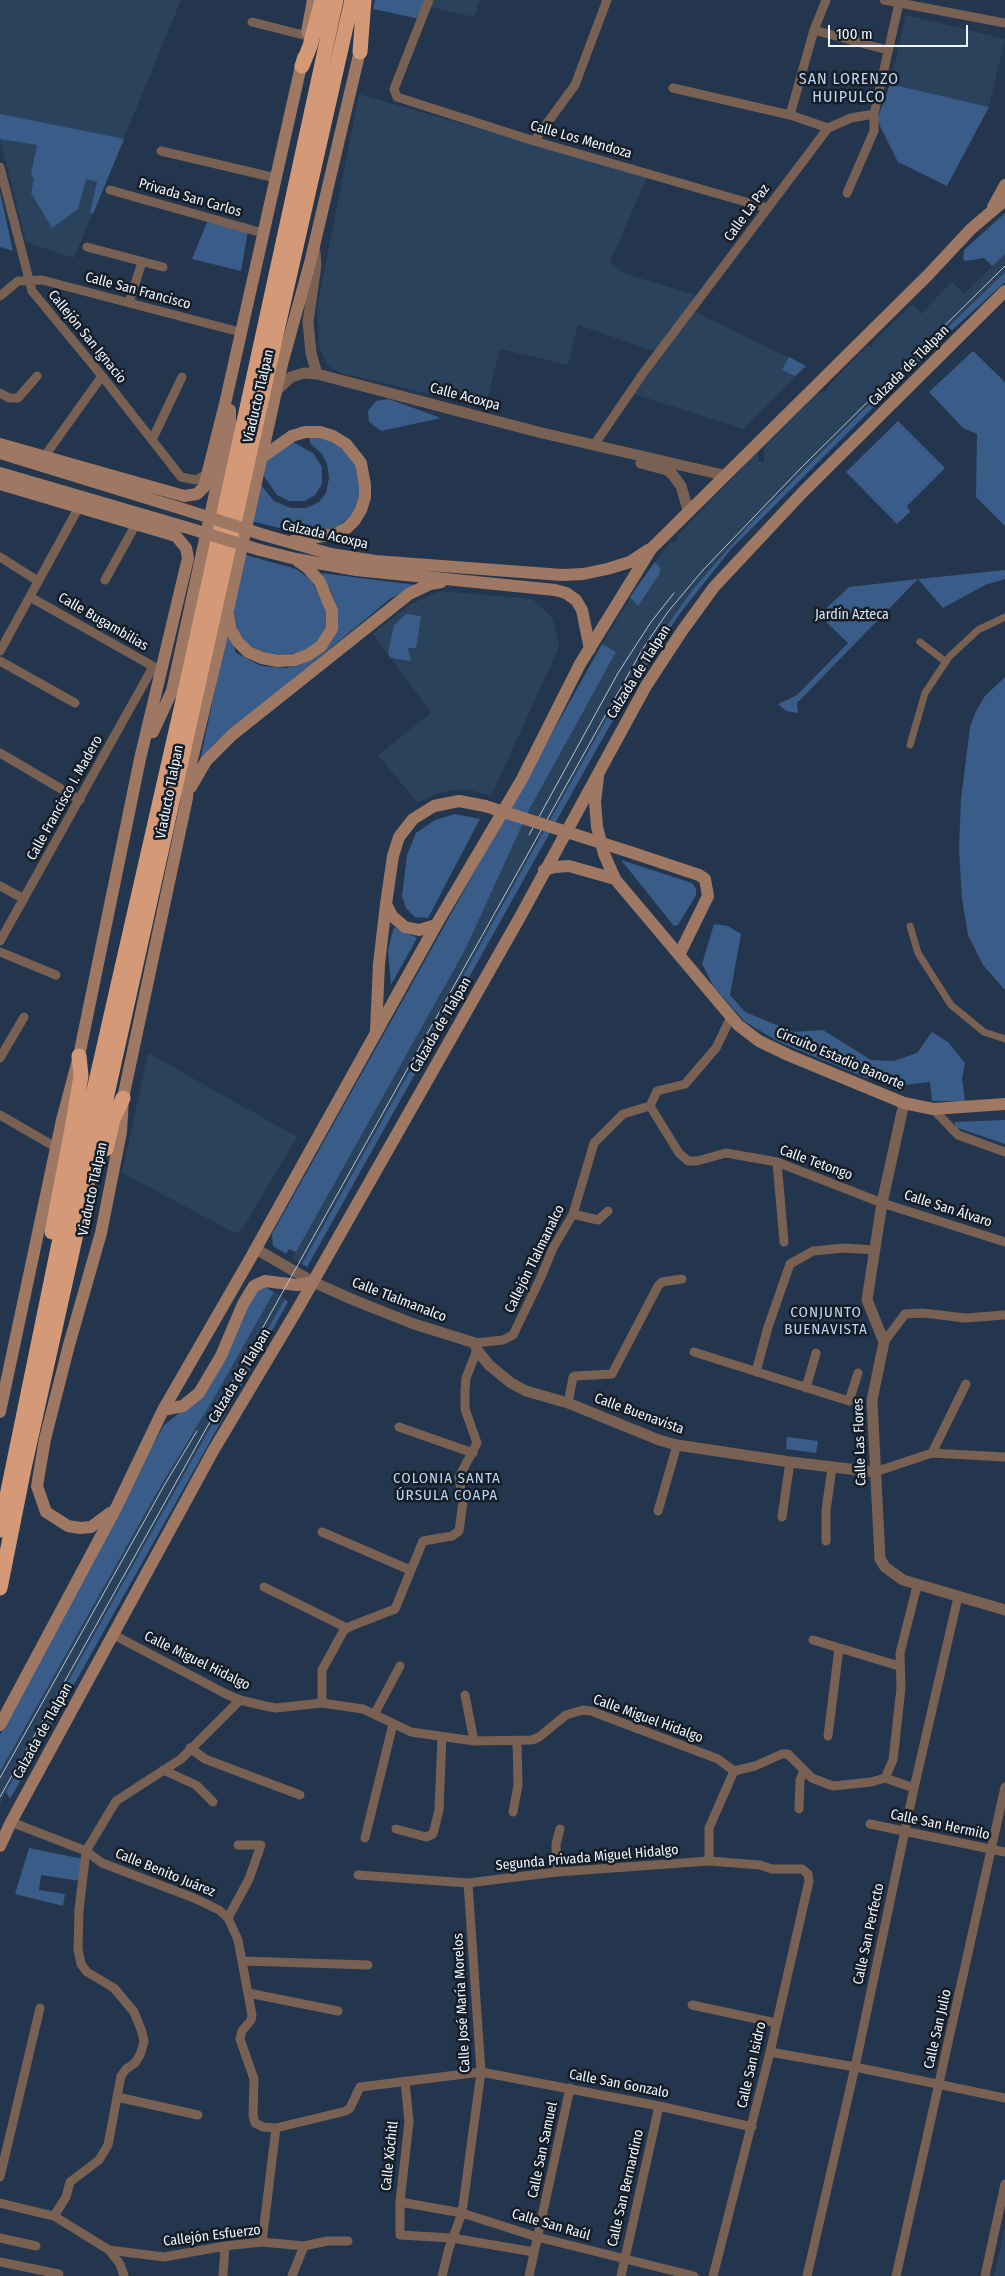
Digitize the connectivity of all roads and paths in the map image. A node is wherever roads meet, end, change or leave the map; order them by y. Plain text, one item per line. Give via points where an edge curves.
1 (313, 0) edge
2 (322, 0) edge
3 (336, 0) edge
4 (352, 0) edge
5 (364, 0) edge
6 (372, 0) edge
7 (429, 0) edge
8 (607, 0) edge
9 (826, 0) edge
10 (884, 0) edge
11 (899, 3) junction
12 (252, 22) dead end
13 (1005, 23) edge
14 (814, 30) junction
15 (306, 36) junction
16 (888, 50) junction
17 (360, 52) junction
18 (302, 66) junction
19 (673, 88) dead end
20 (874, 114) junction
21 (790, 115) junction
22 (828, 128) junction
23 (534, 141) junction
24 (161, 151) dead end
25 (0, 167) edge
26 (276, 178) junction
27 (1005, 185) edge
28 (110, 190) dead end
29 (847, 193) dead end
30 (1005, 200) edge
31 (767, 208) junction
32 (990, 211) junction
33 (263, 233) junction
34 (314, 247) junction
35 (87, 248) dead end
36 (142, 262) junction
37 (163, 267) dead end
38 (28, 279) junction
39 (1005, 291) edge
40 (0, 296) edge
41 (129, 303) junction
42 (240, 332) junction
43 (317, 374) junction
44 (37, 376) dead end
45 (102, 376) junction
46 (182, 377) dead end
47 (276, 391) junction
48 (228, 392) junction
49 (0, 393) edge
50 (152, 440) junction
51 (0, 444) edge
52 (594, 445) junction
53 (606, 448) junction
54 (0, 454) edge
55 (44, 457) junction
56 (260, 458) junction
57 (0, 473) edge
58 (209, 473) junction
59 (723, 475) junction
60 (181, 477) junction
61 (0, 484) edge
62 (165, 490) junction
63 (79, 506) junction
64 (688, 510) junction
65 (136, 524) junction
66 (287, 542) junction
67 (650, 549) junction
68 (0, 557) edge
69 (296, 559) junction
70 (104, 580) dead end
71 (454, 580) junction
72 (38, 581) junction
73 (30, 597) junction
74 (228, 610) junction
75 (1005, 618) edge
76 (4, 636) edge
77 (920, 642) dead end
78 (590, 649) junction
79 (0, 651) edge
80 (0, 661) edge
81 (946, 662) junction
82 (158, 669) junction
83 (75, 703) dead end
84 (910, 745) dead end
85 (0, 753) edge
86 (140, 759) junction
87 (600, 768) junction
88 (187, 798) junction
89 (80, 800) junction
90 (544, 870) junction
91 (615, 879) junction
92 (0, 886) edge
93 (24, 899) junction
94 (386, 904) junction
95 (436, 925) junction
96 (910, 926) dead end
97 (0, 941) edge
98 (0, 952) edge
99 (679, 955) junction
100 (56, 975) dead end
101 (24, 1017) dead end
102 (731, 1017) junction
103 (376, 1033) junction
104 (1005, 1039) edge
105 (79, 1056) junction
106 (0, 1058) edge
107 (123, 1098) junction
108 (904, 1104) junction
109 (1005, 1104) edge
110 (650, 1106) junction
111 (933, 1110) junction
112 (0, 1115) edge
113 (56, 1148) junction
114 (1005, 1152) edge
115 (777, 1162) junction
116 (882, 1202) junction
117 (608, 1211) dead end
118 (573, 1214) junction
119 (77, 1233) junction
120 (784, 1242) dead end
121 (1005, 1242) edge
122 (256, 1249) junction
123 (875, 1250) junction
124 (54, 1270) junction
125 (682, 1279) dead end
126 (313, 1282) junction
127 (1005, 1315) edge
128 (884, 1342) junction
129 (476, 1347) junction
130 (694, 1352) dead end
131 (816, 1353) dead end
132 (756, 1372) junction
133 (858, 1372) dead end
134 (966, 1384) dead end
135 (806, 1388) junction
136 (568, 1403) junction
137 (163, 1410) junction
138 (0, 1412) edge
139 (399, 1427) dead end
140 (677, 1445) junction
141 (473, 1453) junction
142 (932, 1454) junction
143 (1005, 1457) edge
144 (790, 1462) junction
145 (832, 1468) junction
146 (875, 1472) junction
147 (116, 1508) junction
148 (658, 1511) dead end
149 (782, 1517) dead end
150 (0, 1530) edge
151 (322, 1532) dead end
152 (826, 1541) dead end
153 (410, 1570) junction
154 (917, 1586) junction
155 (264, 1587) dead end
156 (0, 1588) edge
157 (958, 1597) junction
158 (1005, 1610) edge
159 (347, 1628) junction
160 (114, 1635) junction
161 (813, 1640) dead end
162 (840, 1648) junction
163 (400, 1666) dead end
164 (899, 1666) junction
165 (465, 1695) dead end
166 (240, 1700) junction
167 (322, 1703) junction
168 (376, 1713) junction
169 (393, 1724) junction
170 (0, 1725) edge
171 (828, 1736) dead end
172 (442, 1737) junction
173 (474, 1741) junction
174 (517, 1741) junction
175 (190, 1748) junction
176 (163, 1770) junction
177 (734, 1771) junction
178 (804, 1772) junction
179 (885, 1778) junction
180 (1005, 1787) edge
181 (914, 1788) junction
182 (300, 1795) dead end
183 (213, 1802) dead end
184 (799, 1809) dead end
185 (513, 1812) dead end
186 (10, 1822) junction
187 (870, 1824) dead end
188 (396, 1829) dead end
189 (560, 1829) dead end
190 (905, 1831) junction
191 (365, 1838) dead end
192 (238, 1845) dead end
193 (0, 1846) edge
194 (992, 1850) junction
195 (86, 1851) junction
196 (1005, 1852) edge
197 (709, 1861) junction
198 (793, 1869) joint
199 (557, 1872) junction
200 (358, 1875) dead end
201 (468, 1883) junction
202 (228, 1918) junction
203 (243, 1961) junction
204 (368, 1965) dead end
205 (248, 1993) junction
206 (692, 2005) dead end
207 (40, 2008) dead end
208 (338, 2011) dead end
209 (776, 2023) junction
210 (770, 2052) junction
211 (855, 2067) junction
212 (481, 2072) junction
213 (405, 2081) junction
214 (939, 2084) junction
215 (570, 2088) junction
216 (117, 2097) junction
217 (1005, 2098) edge
218 (659, 2106) junction
219 (198, 2115) dead end
220 (752, 2127) junction
221 (276, 2128) junction
222 (0, 2178) edge
223 (1005, 2184) edge
224 (400, 2202) junction
225 (0, 2203) edge
226 (462, 2213) junction
227 (54, 2216) junction
228 (538, 2237) junction
229 (0, 2238) edge
230 (452, 2238) junction
231 (348, 2241) dead end
232 (262, 2242) junction
233 (36, 2246) dead end
234 (225, 2246) junction
235 (304, 2246) junction
236 (108, 2250) junction
237 (534, 2252) junction
238 (624, 2259) junction
239 (0, 2262) edge
240 (59, 2274) dead end
241 (124, 2276) edge
242 (223, 2276) edge
243 (292, 2276) edge
244 (442, 2276) edge
245 (529, 2276) edge
246 (621, 2276) edge
247 (694, 2276) edge
248 (712, 2276) edge
249 (807, 2276) edge
250 (896, 2276) edge
251 (985, 2276) edge

1 - 15 main road
2 - 18 highway
3 - 124 highway, Viaducto Tlalpan
4 - 119 highway, Viaducto Tlalpan
5 - 17 highway
6 - 17 main road, Viaducto Tlalpan
7 - 23 street, Calle Los Mendoza via 394,88 397,97
8 - 23 street via 574,85
9 - 14 street
10 - 11 street
11 - 13 street
11 - 16 street
12 - 15 street
14 - 16 street
14 - 21 street
15 - 18 main road
16 - 20 street
17 - 34 main road, Viaducto Tlalpan
18 - 26 main road
19 - 21 street
20 - 22 street, Calle La Paz via 851,118
20 - 29 street via 874,131
21 - 22 street
22 - 31 street, Calle La Paz
23 - 31 street, Calle Los Mendoza
24 - 26 street
25 - 38 street, Callejón San Ignacio
26 - 33 main road
27 - 32 main road
28 - 33 street, Privada San Carlos
30 - 32 main road
31 - 52 street, Calle La Paz via 630,390
32 - 59 main road
33 - 42 main road
34 - 43 street via 316,265 308,322
34 - 47 main road, Viaducto Tlalpan
35 - 36 street
36 - 37 street
36 - 41 street
38 - 40 street via 18,281
38 - 41 street, Calle San Francisco
38 - 45 street, Callejón San Ignacio via 32,291
39 - 87 main road, Calzada de Tlalpan via 802,492 714,586 646,686
41 - 42 street, Calle San Francisco
42 - 48 main road
43 - 47 street, Calle Acoxpa via 291,377
43 - 52 street, Calle Acoxpa
44 - 49 street via 18,398
45 - 50 street, Callejón San Ignacio
45 - 55 street
46 - 50 street
47 - 56 main road, Viaducto Tlalpan
48 - 58 main road
48 - 86 main road via 230,424 172,691
50 - 60 street, Callejón San Ignacio
51 - 55 main road
52 - 53 street, Calle Acoxpa
53 - 59 street, Calle Acoxpa
53 - 64 street, Calle Acoxpa via 618,457 667,470 680,486
54 - 66 main road, Calzada Acoxpa, bridge
55 - 62 main road
56 - 66 main road via 292,436 320,432 346,444 361,462 365,498 351,524 335,534
56 - 74 main road, Viaducto Tlalpan
57 - 69 main road, Calzada Acoxpa, bridge
58 - 60 street via 196,480
58 - 62 main road via 204,487 197,494 184,496
59 - 64 main road
60 - 62 street via 175,487
61 - 63 main road
63 - 65 main road
63 - 72 street
64 - 67 main road
65 - 70 street
65 - 82 main road via 176,536 187,553 188,563
66 - 67 main road, Calzada Acoxpa via 375,561 562,575 583,574 630,562
67 - 78 main road
68 - 72 street
69 - 71 main road, Calzada Acoxpa via 356,570
69 - 74 main road via 320,582 332,611 332,629 321,646 301,658 286,661 254,655 234,636
71 - 78 main road, Calzada Acoxpa via 566,593 582,610
71 - 88 main road via 430,584 409,594 232,735 206,761
72 - 73 street
73 - 76 street
73 - 82 street, Calle Bugambilias
74 - 88 main road, Viaducto Tlalpan via 188,776
75 - 81 street via 978,630
76 - 79 street
77 - 81 street
78 - 95 main road via 522,779
80 - 83 street
81 - 84 street via 925,694
82 - 86 main road
82 - 89 street, Calle Francisco I. Madero
85 - 89 street
86 - 105 main road
87 - 90 main road, Calzada de Tlalpan
87 - 91 main road, Circuito Estadio Banorte via 595,802 597,827
88 - 107 main road, Viaducto Tlalpan
89 - 93 street, Calle Francisco I. Madero
90 - 91 main road via 570,866
90 - 126 main road, Calzada de Tlalpan
91 - 99 main road, Circuito Estadio Banorte
92 - 93 street
93 - 97 street, Calle Francisco I. Madero
94 - 95 main road via 392,916 405,927 419,930
94 - 99 main road, bridge via 396,844 403,831 426,810 450,802 468,802 630,852 705,879 708,896
94 - 103 main road
95 - 103 main road
96 - 104 street via 918,953 951,1005 984,1032
98 - 100 street
99 - 102 main road, Circuito Estadio Banorte
101 - 106 street
102 - 108 main road, Circuito Estadio Banorte via 746,1031 774,1048
102 - 110 street via 716,1048 685,1084 657,1091
103 - 122 main road
105 - 113 main road
105 - 124 highway via 80,1076 71,1135 50,1239
107 - 119 highway via 113,1119 93,1204
107 - 147 main road, Viaducto Tlalpan via 121,1132 101,1233 45,1439 36,1486 46,1512 68,1526 91,1527
108 - 111 main road, Circuito Estadio Banorte
108 - 116 street
109 - 111 main road, Circuito Estadio Banorte
110 - 115 street, Calle Tetongo via 679,1153 688,1161 726,1153
110 - 118 street, Callejón Tlalmanalco via 623,1114 594,1143
111 - 114 street via 958,1135
112 - 113 street
113 - 138 main road
115 - 116 street, Calle Tetongo
115 - 120 street
116 - 121 street, Calle San Álvaro
116 - 123 street
117 - 118 street via 598,1220
118 - 129 street, Callejón Tlalmanalco via 553,1248 513,1335
119 - 156 highway, Viaducto Tlalpan
122 - 126 street, Calle Tlalmanalco
122 - 137 main road
123 - 128 street via 868,1300
123 - 132 street via 813,1251 790,1264
124 - 150 highway, Viaducto Tlalpan
125 - 136 street via 662,1282 658,1286 612,1374 573,1377
126 - 129 street, Calle Tlalmanalco
126 - 137 main road via 297,1285 265,1281 254,1286 221,1356 199,1393 183,1406
126 - 160 main road, Calzada de Tlalpan via 213,1451
127 - 128 street via 965,1318 924,1312 905,1314
128 - 146 street, Calle Las Flores via 872,1400
129 - 136 street, Calle Buenavista via 489,1365 511,1383 526,1391
129 - 141 street via 465,1391 465,1409 477,1443
130 - 132 street
131 - 135 street
132 - 135 street
133 - 135 street via 850,1401
134 - 142 street
136 - 140 street, Calle Buenavista
137 - 147 main road
139 - 141 street
140 - 144 street, Calle Buenavista
140 - 148 street
141 - 153 street via 459,1477 464,1502 459,1531 452,1536 423,1541
142 - 143 street
142 - 146 street
144 - 145 street, Calle Buenavista
144 - 149 street
145 - 146 street, Calle Buenavista
145 - 152 street via 826,1510
146 - 154 street, Calle Las Flores via 880,1559 892,1574
147 - 170 main road
151 - 153 street
153 - 159 street via 395,1609
154 - 157 street, Calle Las Flores
154 - 164 street
155 - 159 street
157 - 158 street, Calle Las Flores
157 - 181 street, Calle San Perfecto
159 - 167 street via 322,1670
160 - 166 street, Calle Miguel Hidalgo
160 - 186 main road, Calzada de Tlalpan
161 - 162 street
162 - 164 street
162 - 171 street
163 - 168 street
164 - 179 street via 901,1688 893,1760
165 - 173 street
166 - 167 street, Calle Miguel Hidalgo via 276,1708
166 - 175 street
167 - 168 street, Calle Miguel Hidalgo
168 - 169 street, Calle Miguel Hidalgo
169 - 172 street, Calle Miguel Hidalgo via 411,1732
169 - 191 street
172 - 173 street, Calle Miguel Hidalgo
172 - 188 street via 439,1810 432,1834 426,1837
173 - 174 street, Calle Miguel Hidalgo
174 - 177 street, Calle Miguel Hidalgo via 539,1737 574,1711 591,1711 718,1759
174 - 185 street via 518,1785
175 - 176 street via 181,1759
175 - 182 street via 205,1759
176 - 183 street via 196,1786
176 - 195 street via 116,1801
177 - 178 street via 788,1754
177 - 197 street via 709,1828
178 - 179 street via 833,1786
178 - 184 street via 800,1780
179 - 181 street
180 - 194 street, Calle San Julio
181 - 190 street, Calle San Perfecto
186 - 193 main road, Calzada de Tlalpan
186 - 195 street, Calle Benito Juárez
187 - 190 street, Calle San Hermilo
189 - 199 street via 556,1844
190 - 194 street, Calle San Hermilo
190 - 211 street, Calle San Perfecto
192 - 202 street via 261,1845 249,1879
194 - 196 street, Calle San Hermilo
194 - 214 street, Calle San Julio
195 - 202 street, Calle Benito Juárez via 102,1863 194,1898
195 - 216 street via 79,1910 80,1964 114,1988 134,2012 144,2042 140,2056 121,2076
197 - 198 street, Segunda Privada Miguel Hidalgo
197 - 199 street, Segunda Privada Miguel Hidalgo
198 - 209 street, Calle San Isidro via 802,1869 808,1874 809,1881
199 - 201 street, Segunda Privada Miguel Hidalgo
200 - 201 street, Segunda Privada Miguel Hidalgo
201 - 212 street, Calle José María Morelos
202 - 203 street
203 - 204 street
203 - 205 street
205 - 208 street
205 - 221 street via 251,2020 240,2039 254,2079 253,2116 255,2123
206 - 209 street
207 - 222 street
209 - 210 street, Calle San Isidro
210 - 211 street
210 - 220 street, Calle San Isidro
211 - 214 street
211 - 249 street, Calle San Perfecto
212 - 213 street, Calle San Gonzalo
212 - 215 street, Calle San Gonzalo
212 - 226 street, Calle José María Morelos
213 - 221 street, Calle San Gonzalo via 360,2088 346,2111
213 - 224 street, Calle Xóchitl via 409,2122
214 - 217 street
214 - 250 street, Calle San Julio
215 - 218 street, Calle San Gonzalo
215 - 228 street, Calle San Samuel
216 - 219 street
216 - 227 street via 108,2145 99,2160 70,2182 66,2197
218 - 220 street, Calle San Gonzalo
218 - 238 street, Calle San Bernardino
220 - 248 street, Calle San Isidro
221 - 232 street
223 - 251 street
224 - 226 street, Calle San Raúl
224 - 230 street, Calle Xóchitl via 400,2235
225 - 227 street
226 - 228 street, Calle San Raúl
226 - 230 street, Calle José María Morelos
227 - 236 street
228 - 237 street, Calle San Samuel
228 - 238 street, Calle San Raúl
229 - 233 street
230 - 237 street
230 - 244 street, Calle José María Morelos
231 - 235 street, Callejón Esfuerzo
232 - 234 street, Callejón Esfuerzo
232 - 235 street, Callejón Esfuerzo
234 - 236 street, Callejón Esfuerzo via 164,2257
234 - 242 street
235 - 243 street
236 - 241 street via 120,2264
237 - 245 street, Calle San Samuel
238 - 246 street, Calle San Bernardino
238 - 247 street, Calle San Raúl
239 - 240 street

